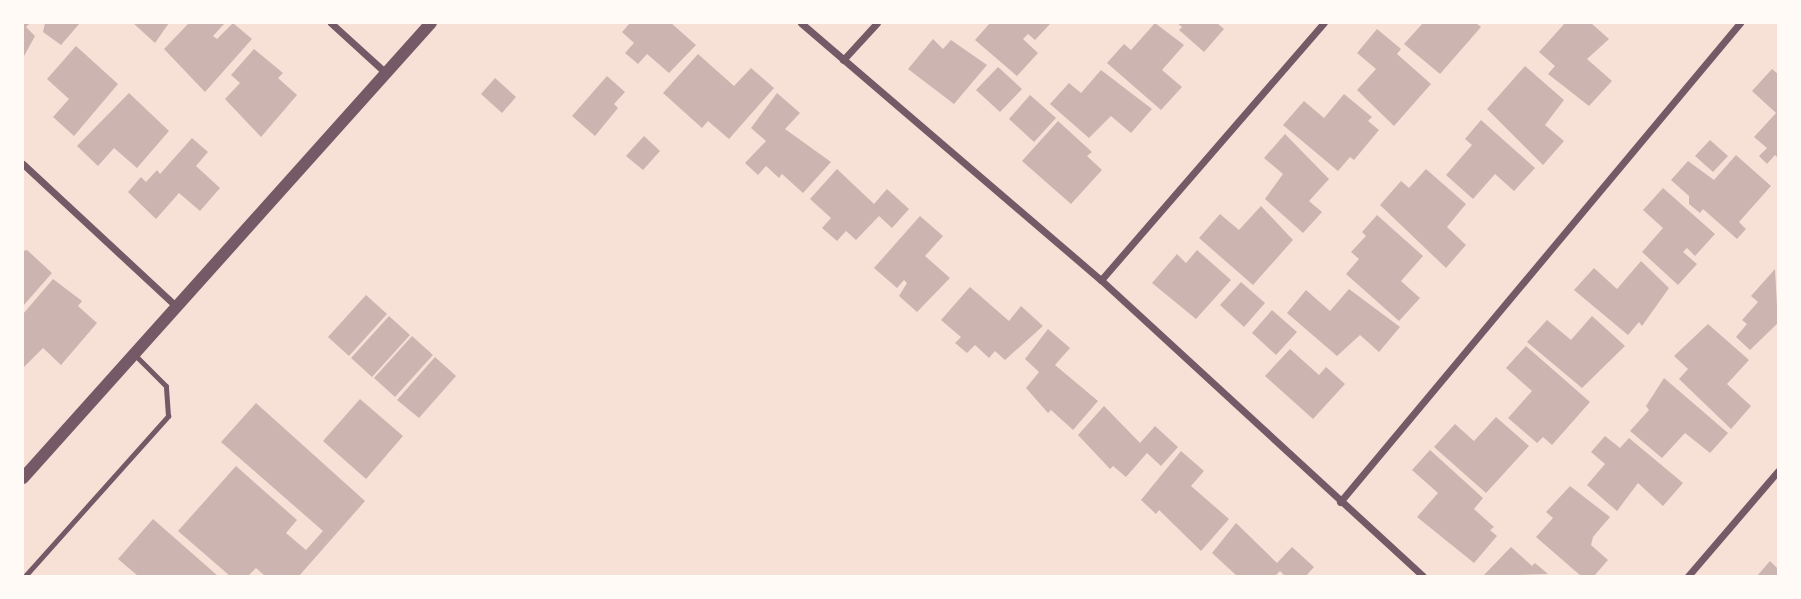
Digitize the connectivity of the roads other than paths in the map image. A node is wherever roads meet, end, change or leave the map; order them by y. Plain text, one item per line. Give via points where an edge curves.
1 (331, 23) edge
2 (431, 23) edge
3 (801, 23) edge
4 (877, 23) edge
5 (1324, 23) edge
6 (1740, 23) edge
7 (843, 60) junction
8 (386, 72) junction
9 (23, 164) edge
10 (1101, 279) junction
11 (176, 306) junction
12 (132, 352) junction
13 (1778, 471) edge
14 (23, 478) edge
15 (1340, 502) junction
16 (25, 576) edge
17 (1423, 576) edge
18 (1688, 576) edge

1 - 8 street
2 - 8 street
3 - 7 street
4 - 7 street
5 - 10 street
6 - 15 street
7 - 10 street
8 - 11 street
9 - 11 street
10 - 15 street
11 - 12 street
12 - 14 street
12 - 16 lane via 166,386 168,416
13 - 18 street
15 - 17 street

